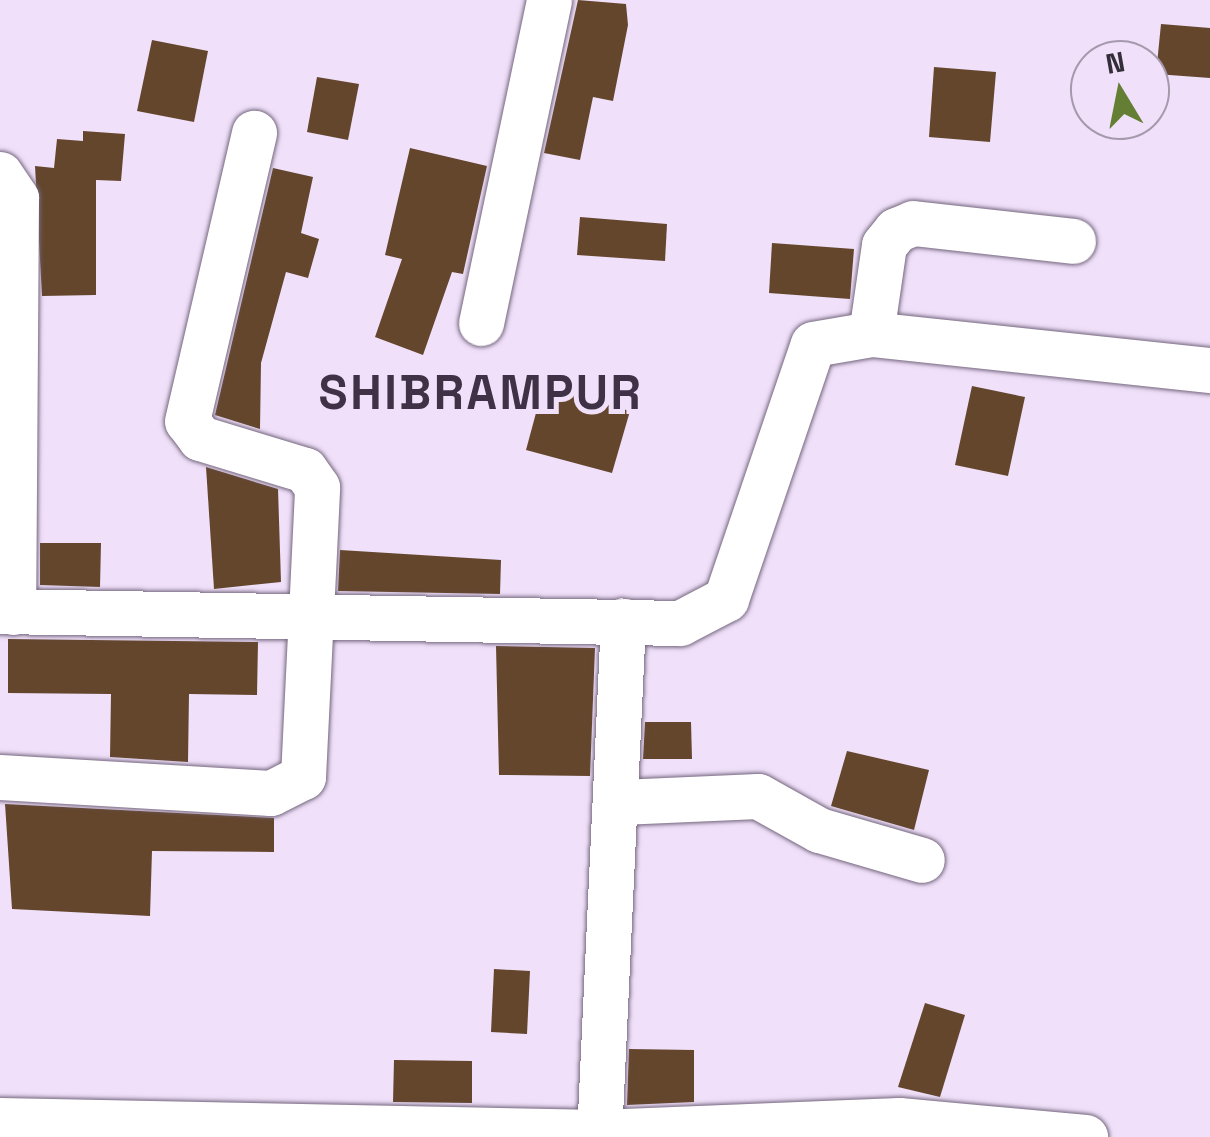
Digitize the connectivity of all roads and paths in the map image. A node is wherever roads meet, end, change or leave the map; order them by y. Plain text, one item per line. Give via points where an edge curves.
1 (549, 0) edge
2 (254, 133) dead end
3 (0, 174) edge
4 (1073, 242) dead end
5 (481, 322) dead end
6 (871, 334) junction
7 (1210, 370) edge
8 (7, 457) edge
9 (6, 612) edge
10 (317, 618) junction
11 (623, 621) junction
12 (0, 777) edge
13 (620, 802) junction
14 (922, 860) dead end
15 (0, 1120) edge
16 (285, 1131) edge
17 (599, 1134) edge
18 (1084, 1137) edge

1 - 5 street
2 - 10 street via 187,421 200,438 304,470 317,486
3 - 8 street via 16,198
4 - 6 street via 913,223 896,230 884,246
6 - 7 street
6 - 11 street via 813,344 802,359 726,598 680,623
8 - 9 street
9 - 10 street
10 - 11 street
10 - 12 street via 303,777 291,788
11 - 13 street
13 - 14 street via 758,796 819,830
13 - 17 street
15 - 16 street
16 - 17 street
17 - 18 street via 899,1120

